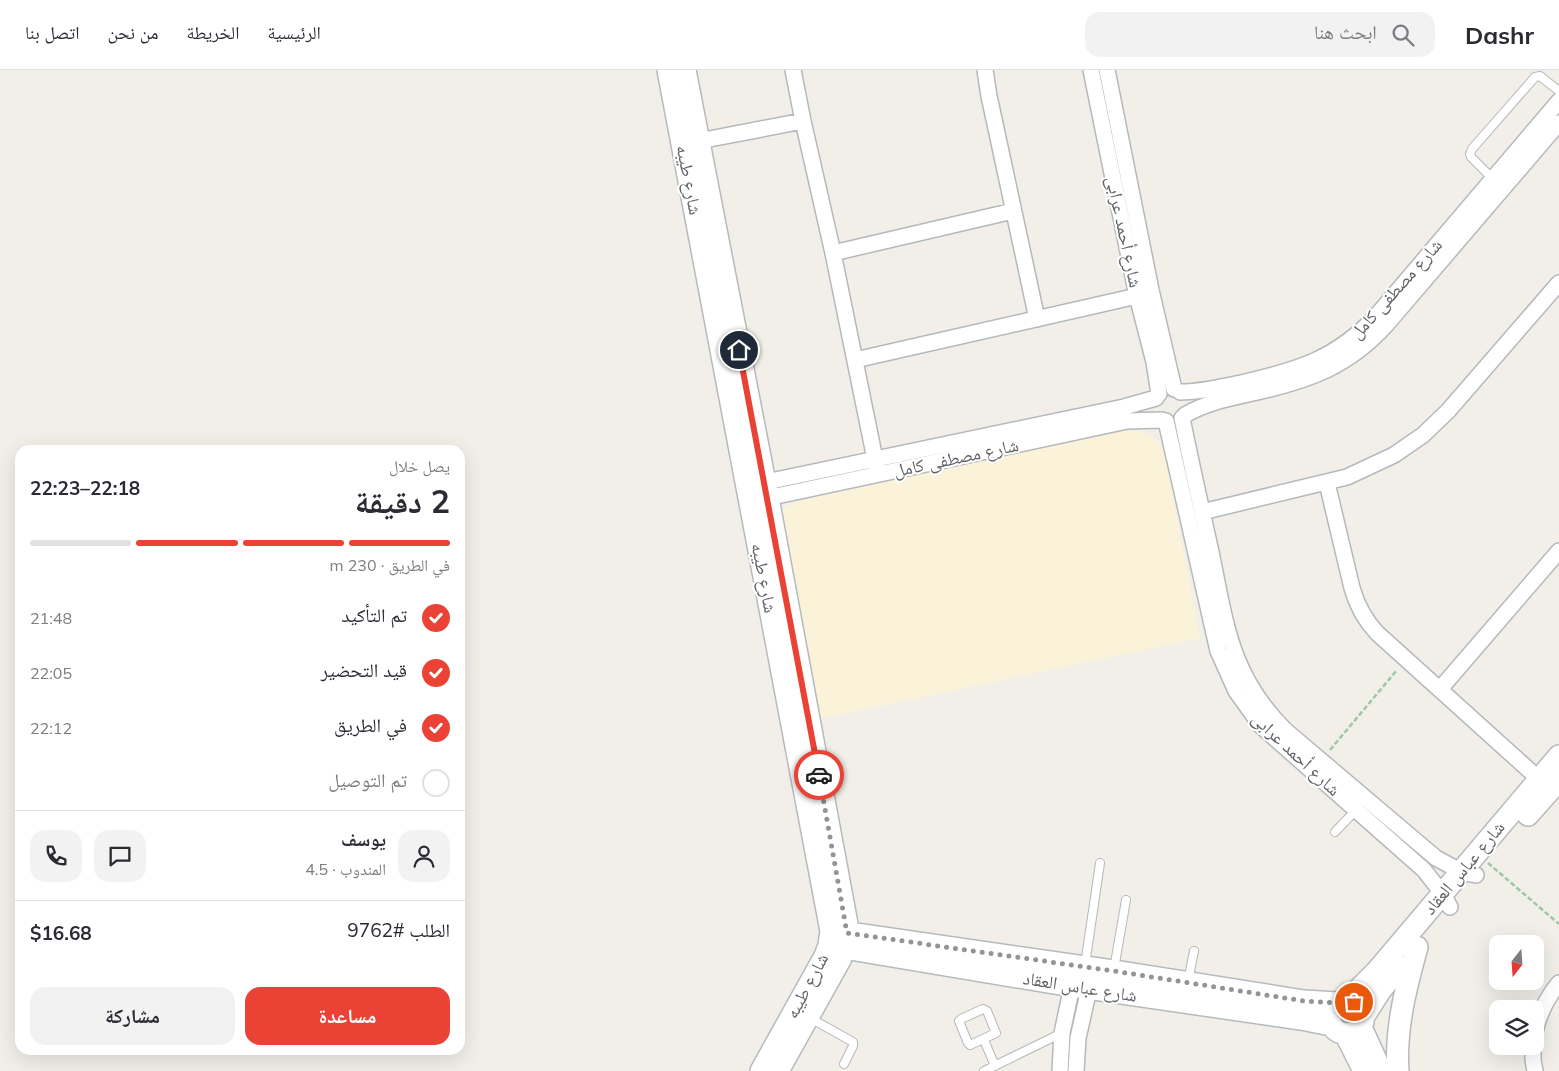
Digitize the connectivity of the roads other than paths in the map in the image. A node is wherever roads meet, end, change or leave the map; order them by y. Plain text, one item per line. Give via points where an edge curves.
1 (668, 70) edge
2 (685, 70) edge
3 (793, 70) edge
4 (985, 70) edge
5 (1092, 70) edge
6 (1107, 70) edge
7 (1559, 91) edge
8 (1559, 101) edge
9 (803, 122) junction
10 (1559, 123) edge
11 (699, 141) junction
12 (1493, 179) junction
13 (1013, 211) junction
14 (833, 253) junction
15 (1559, 284) edge
16 (1137, 296) junction
17 (1037, 319) junction
18 (855, 360) junction
19 (1177, 390) junction
20 (1157, 396) junction
21 (1183, 417) junction
22 (1164, 420) junction
23 (875, 459) junction
24 (878, 475) junction
25 (1327, 482) junction
26 (757, 492) junction
27 (1202, 512) junction
28 (1559, 550) edge
29 (1440, 689) junction
30 (1559, 756) edge
31 (1549, 779) edge
32 (1356, 810) junction
33 (1335, 832) dead end
34 (1100, 863) dead end
35 (1475, 869) junction
36 (1126, 900) dead end
37 (1446, 900) junction
38 (838, 939) junction
39 (1417, 947) junction
40 (1194, 951) dead end
41 (1085, 967) junction
42 (1114, 971) junction
43 (1188, 983) junction
44 (1559, 983) edge
45 (1081, 988) junction
46 (1342, 1002) junction
47 (1544, 1006) edge
48 (808, 1017) junction
49 (1351, 1026) junction
50 (1062, 1033) junction
51 (984, 1040) junction
52 (1533, 1055) edge
53 (844, 1064) dead end
54 (995, 1066) junction
55 (761, 1071) edge
56 (778, 1071) edge
57 (984, 1071) edge
58 (1060, 1071) edge
59 (1076, 1071) edge
60 (1364, 1071) edge
61 (1381, 1071) edge
62 (1398, 1071) edge
63 (1535, 1071) edge

1 - 26 street, شارع طيبه
2 - 11 street, شارع طيبه
3 - 9 street
4 - 13 street
5 - 16 street, شارع أحمد عرابى
6 - 19 street, شارع أحمد عرابى via 1151,290
7 - 12 lane via 1542,77 1535,77 1472,149 1471,157
8 - 12 street, شارع مصطفى كامل
9 - 11 street
9 - 14 street
10 - 21 street, شارع مصطفى كامل via 1366,346 1342,363 1312,377 1214,402
11 - 26 street, شارع طيبه
12 - 19 street, شارع مصطفى كامل via 1377,315 1344,345 1290,371 1202,391
13 - 14 street
13 - 17 street
14 - 18 street
15 - 25 street via 1448,412 1423,435 1378,464
16 - 17 street
16 - 20 street, شارع أحمد عرابى via 1154,362
17 - 18 street
18 - 23 street
19 - 20 street via 1169,389
19 - 21 street via 1188,402
20 - 22 street via 1155,408
20 - 23 street, شارع مصطفى كامل via 1124,407
21 - 22 street via 1174,422
21 - 27 street, شارع أحمد عرابى
22 - 24 street, شارع مصطفى كامل via 1127,420
22 - 32 street, شارع أحمد عرابى via 1213,631 1226,672 1261,726
23 - 24 street
23 - 26 street, شارع مصطفى كامل
24 - 26 street, شارع مصطفى كامل
25 - 27 street
25 - 29 street via 1356,600 1368,623
26 - 38 street, شارع طيبه via 845,914
27 - 35 street, شارع أحمد عرابى via 1227,630 1248,685 1271,716 1436,858
28 - 29 street
29 - 31 street
30 - 31 street, شارع عباس العقاد
31 - 35 street, شارع عباس العقاد
32 - 33 lane
32 - 37 street, شارع أحمد عرابى via 1409,855
34 - 41 lane
35 - 37 street, شارع عباس العقاد
36 - 42 lane
37 - 39 street, شارع عباس العقاد
37 - 46 street, شارع عباس العقاد via 1377,972
38 - 41 street, شارع عباس العقاد
38 - 45 street, شارع عباس العقاد
38 - 48 street, شارع طيبه via 840,960
38 - 55 street, شارع طيبه via 825,956
39 - 49 street, شارع عباس العقاد
39 - 62 street via 1399,1023
40 - 43 lane
41 - 42 street, شارع عباس العقاد
42 - 43 street, شارع عباس العقاد
43 - 46 street, شارع عباس العقاد via 1304,1001
44 - 47 street
45 - 49 street, شارع عباس العقاد
45 - 50 street
45 - 59 street
46 - 49 street via 1359,1005
46 - 49 street via 1330,1013
48 - 53 lane via 853,1042
48 - 56 street, شارع طيبه
49 - 60 street
49 - 61 street
50 - 54 lane
50 - 58 street
51 - 51 lane via 996,1032 985,1009 960,1020 959,1025 969,1044
51 - 54 lane
52 - 63 street
54 - 57 lane

